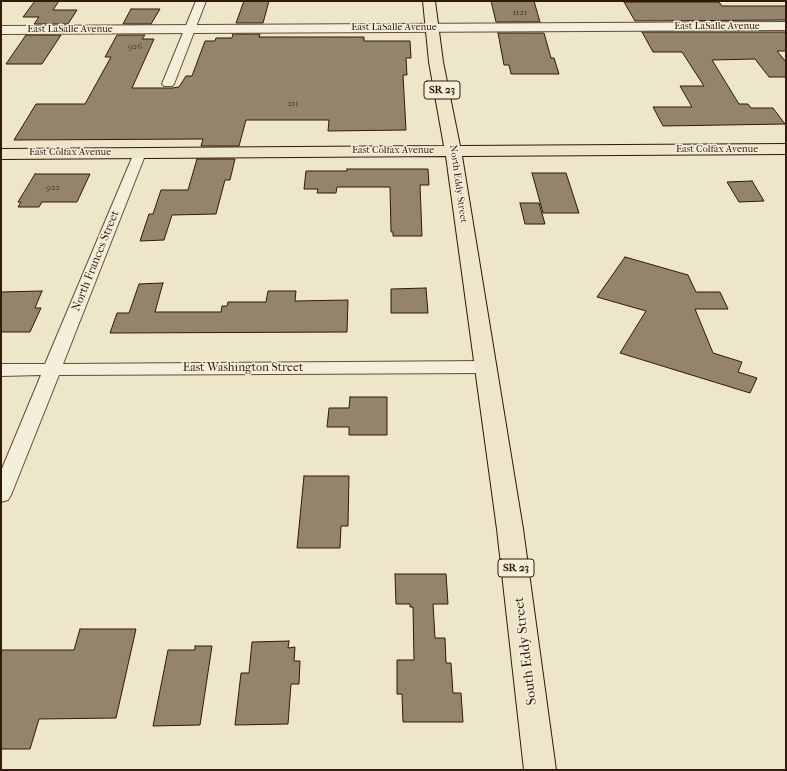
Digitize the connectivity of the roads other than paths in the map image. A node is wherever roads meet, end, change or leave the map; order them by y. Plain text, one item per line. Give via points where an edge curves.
1 (201, 1) edge
2 (429, 1) edge
3 (786, 26) edge
4 (432, 28) junction
5 (190, 29) junction
6 (1, 30) edge
7 (168, 84) dead end
8 (786, 149) edge
9 (453, 151) junction
10 (140, 153) junction
11 (1, 154) edge
12 (486, 367) junction
13 (1, 370) edge
14 (52, 370) junction
15 (1, 495) edge
16 (540, 770) edge

1 - 5 street
2 - 4 main road, North Eddy Street / SR 23
3 - 4 street, East LaSalle Avenue
4 - 5 street, East LaSalle Avenue
4 - 9 main road, North Eddy Street / SR 23
5 - 6 street, East LaSalle Avenue
5 - 7 street
8 - 9 main road, East Colfax Avenue
9 - 10 main road, East Colfax Avenue
9 - 12 main road, North Eddy Street / SR 23
10 - 11 main road, East Colfax Avenue
10 - 14 street, North Frances Street
12 - 14 street, East Washington Street
12 - 16 main road, South Eddy Street / SR 23 via 515,565
13 - 14 street, East Washington Street
14 - 15 street, North Frances Street

